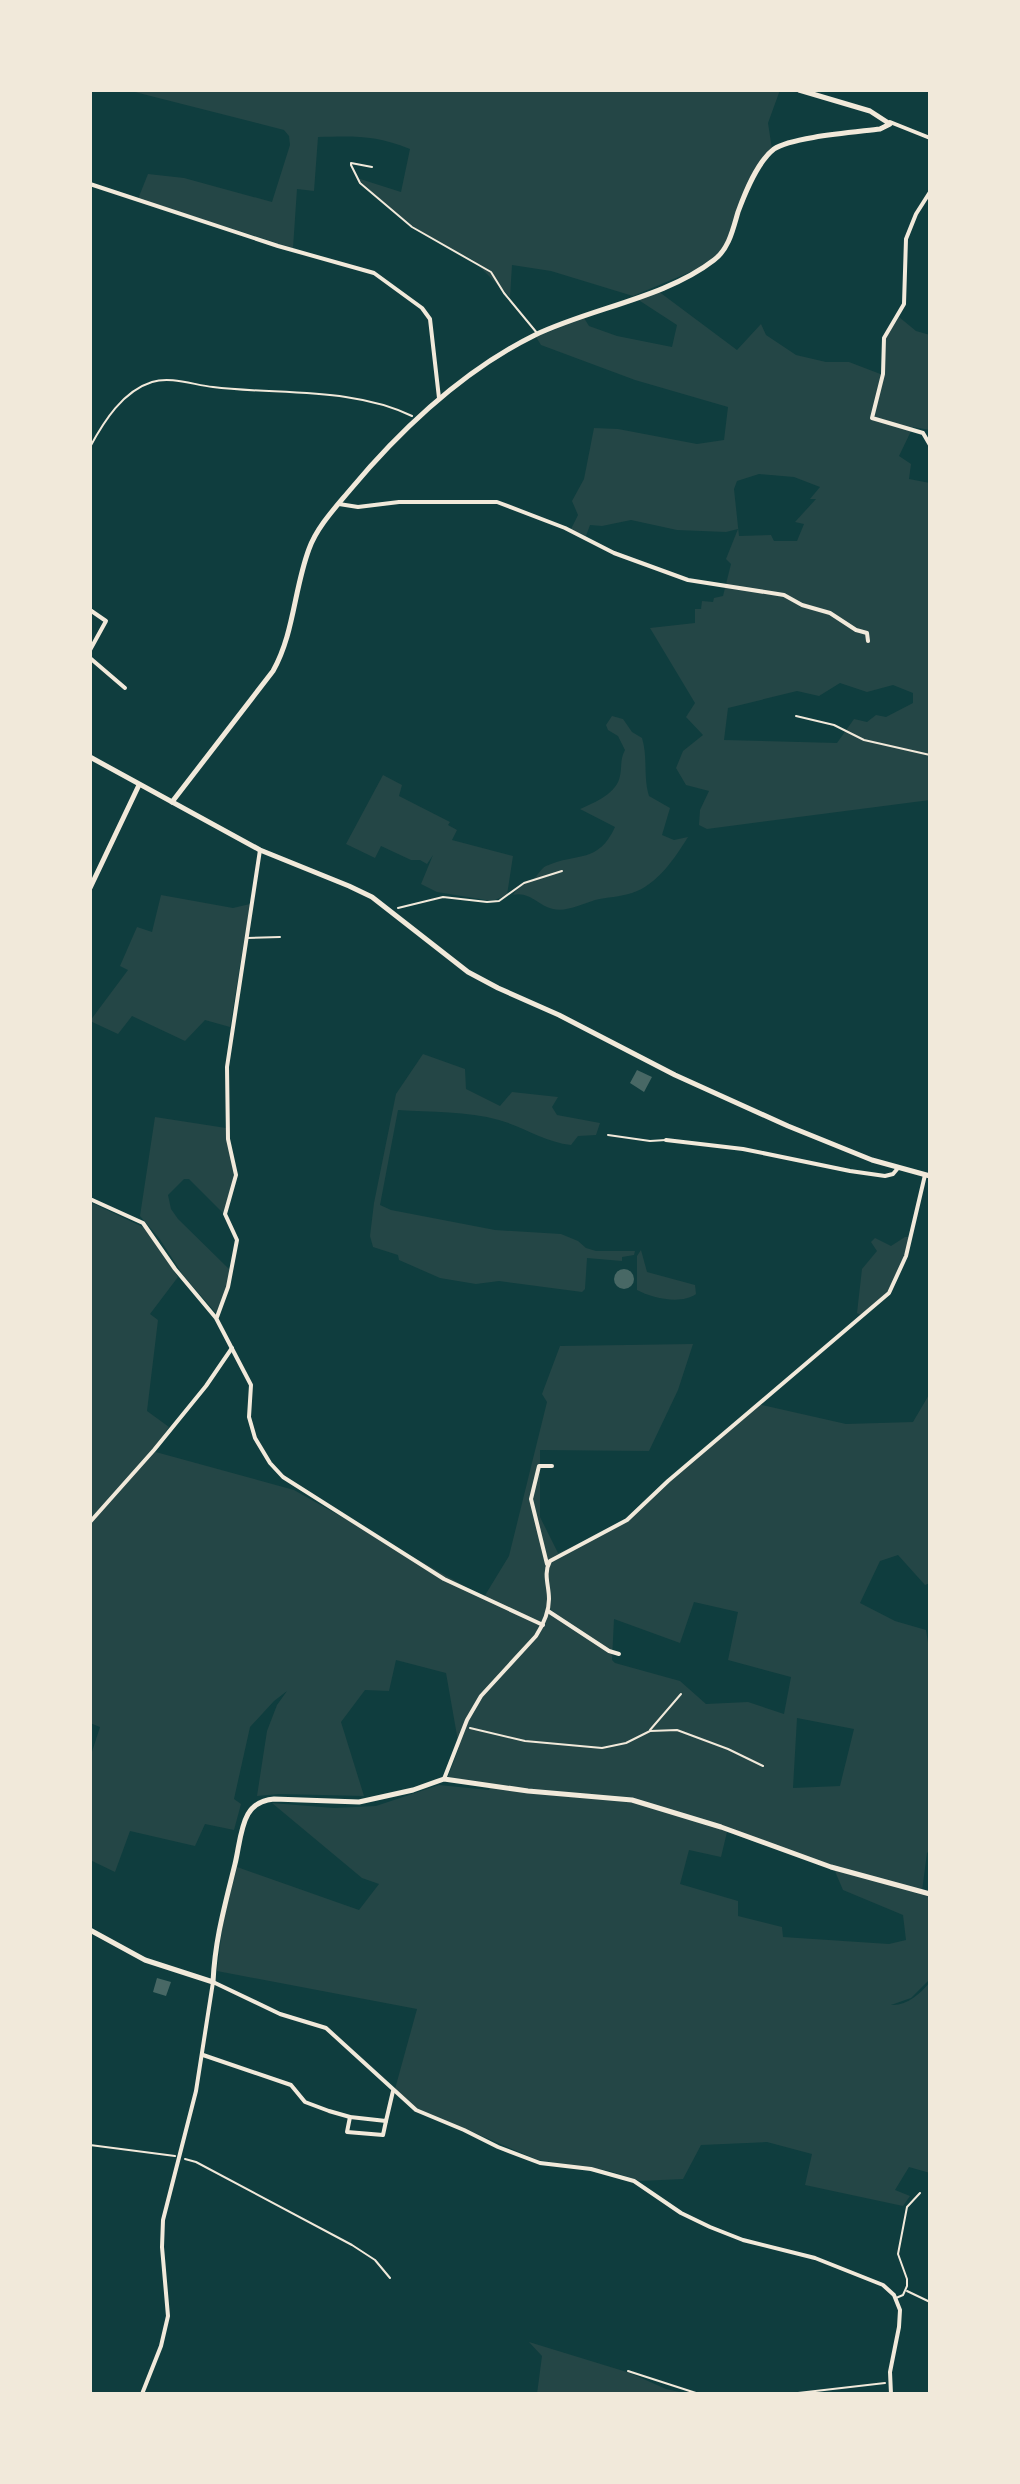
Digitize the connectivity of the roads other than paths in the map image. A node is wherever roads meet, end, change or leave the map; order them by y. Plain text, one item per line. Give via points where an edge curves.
1 (799, 90) edge
2 (890, 122) junction
3 (930, 138) edge
4 (372, 167) dead end
5 (90, 184) edge
6 (930, 192) edge
7 (538, 334) junction
8 (439, 398) junction
9 (930, 445) edge
10 (339, 504) junction
11 (90, 610) edge
12 (868, 641) dead end
13 (90, 650) edge
14 (90, 658) edge
15 (125, 688) dead end
16 (90, 757) edge
17 (139, 785) junction
18 (172, 802) junction
19 (260, 850) junction
20 (90, 888) edge
21 (280, 937) dead end
22 (246, 938) junction
23 (608, 1135) dead end
24 (666, 1140) joint
25 (898, 1168) junction
26 (928, 1176) edge
27 (90, 1199) edge
28 (216, 1318) junction
29 (232, 1348) junction
30 (552, 1466) dead end
31 (90, 1522) edge
32 (547, 1564) junction
33 (548, 1611) junction
34 (543, 1625) junction
35 (619, 1654) dead end
36 (444, 1779) junction
37 (930, 1894) edge
38 (90, 1930) edge
39 (213, 1982) junction
40 (203, 2055) junction
41 (393, 2090) junction
42 (350, 2117) junction
43 (386, 2121) junction
44 (920, 2193) dead end
45 (906, 2290) junction
46 (895, 2299) junction
47 (930, 2302) edge
48 (142, 2394) edge
49 (891, 2394) edge

1 - 2 street
2 - 3 street
2 - 7 street via 880,129 776,147 759,168 716,259 666,286
4 - 7 lane via 351,163 360,183 412,227 489,270
5 - 8 street via 374,273 430,319
6 - 9 street via 906,239 904,304 884,340 883,378 872,418 924,434
7 - 8 street
8 - 10 street
10 - 12 street via 497,502 688,580 784,595 867,633
10 - 18 street via 309,548 273,671
11 - 13 street via 106,621
14 - 15 street
16 - 17 street
17 - 18 street
17 - 20 street
18 - 19 street
19 - 22 street
19 - 25 street via 349,886 498,988 774,1120
21 - 22 lane
22 - 28 street via 226,1071 228,1139 236,1175 225,1214 237,1240
23 - 24 lane
24 - 25 street via 885,1176
25 - 26 street
26 - 32 street via 906,1256 889,1293 627,1520
27 - 28 street via 138,1219 151,1231
28 - 29 street
29 - 31 street via 154,1450
29 - 34 street via 251,1385 251,1429 283,1477 444,1579
30 - 32 street via 539,1466 531,1499
32 - 33 street
33 - 34 street
33 - 35 street
34 - 36 street via 481,1696
36 - 37 street via 632,1800 831,1867
36 - 39 street via 359,1802 274,1799 255,1805 244,1823 215,1944
38 - 39 street via 145,1960
39 - 40 street
39 - 41 street via 280,2014 326,2028
40 - 42 street via 291,2085 305,2102
40 - 48 street via 163,2220 168,2316
41 - 43 street
41 - 46 street via 416,2110 518,2156 634,2181 710,2227 878,2282
42 - 43 street
42 - 43 street via 347,2132 383,2135
44 - 45 lane via 907,2207 899,2247
45 - 46 lane
45 - 47 lane
46 - 49 street via 900,2322

